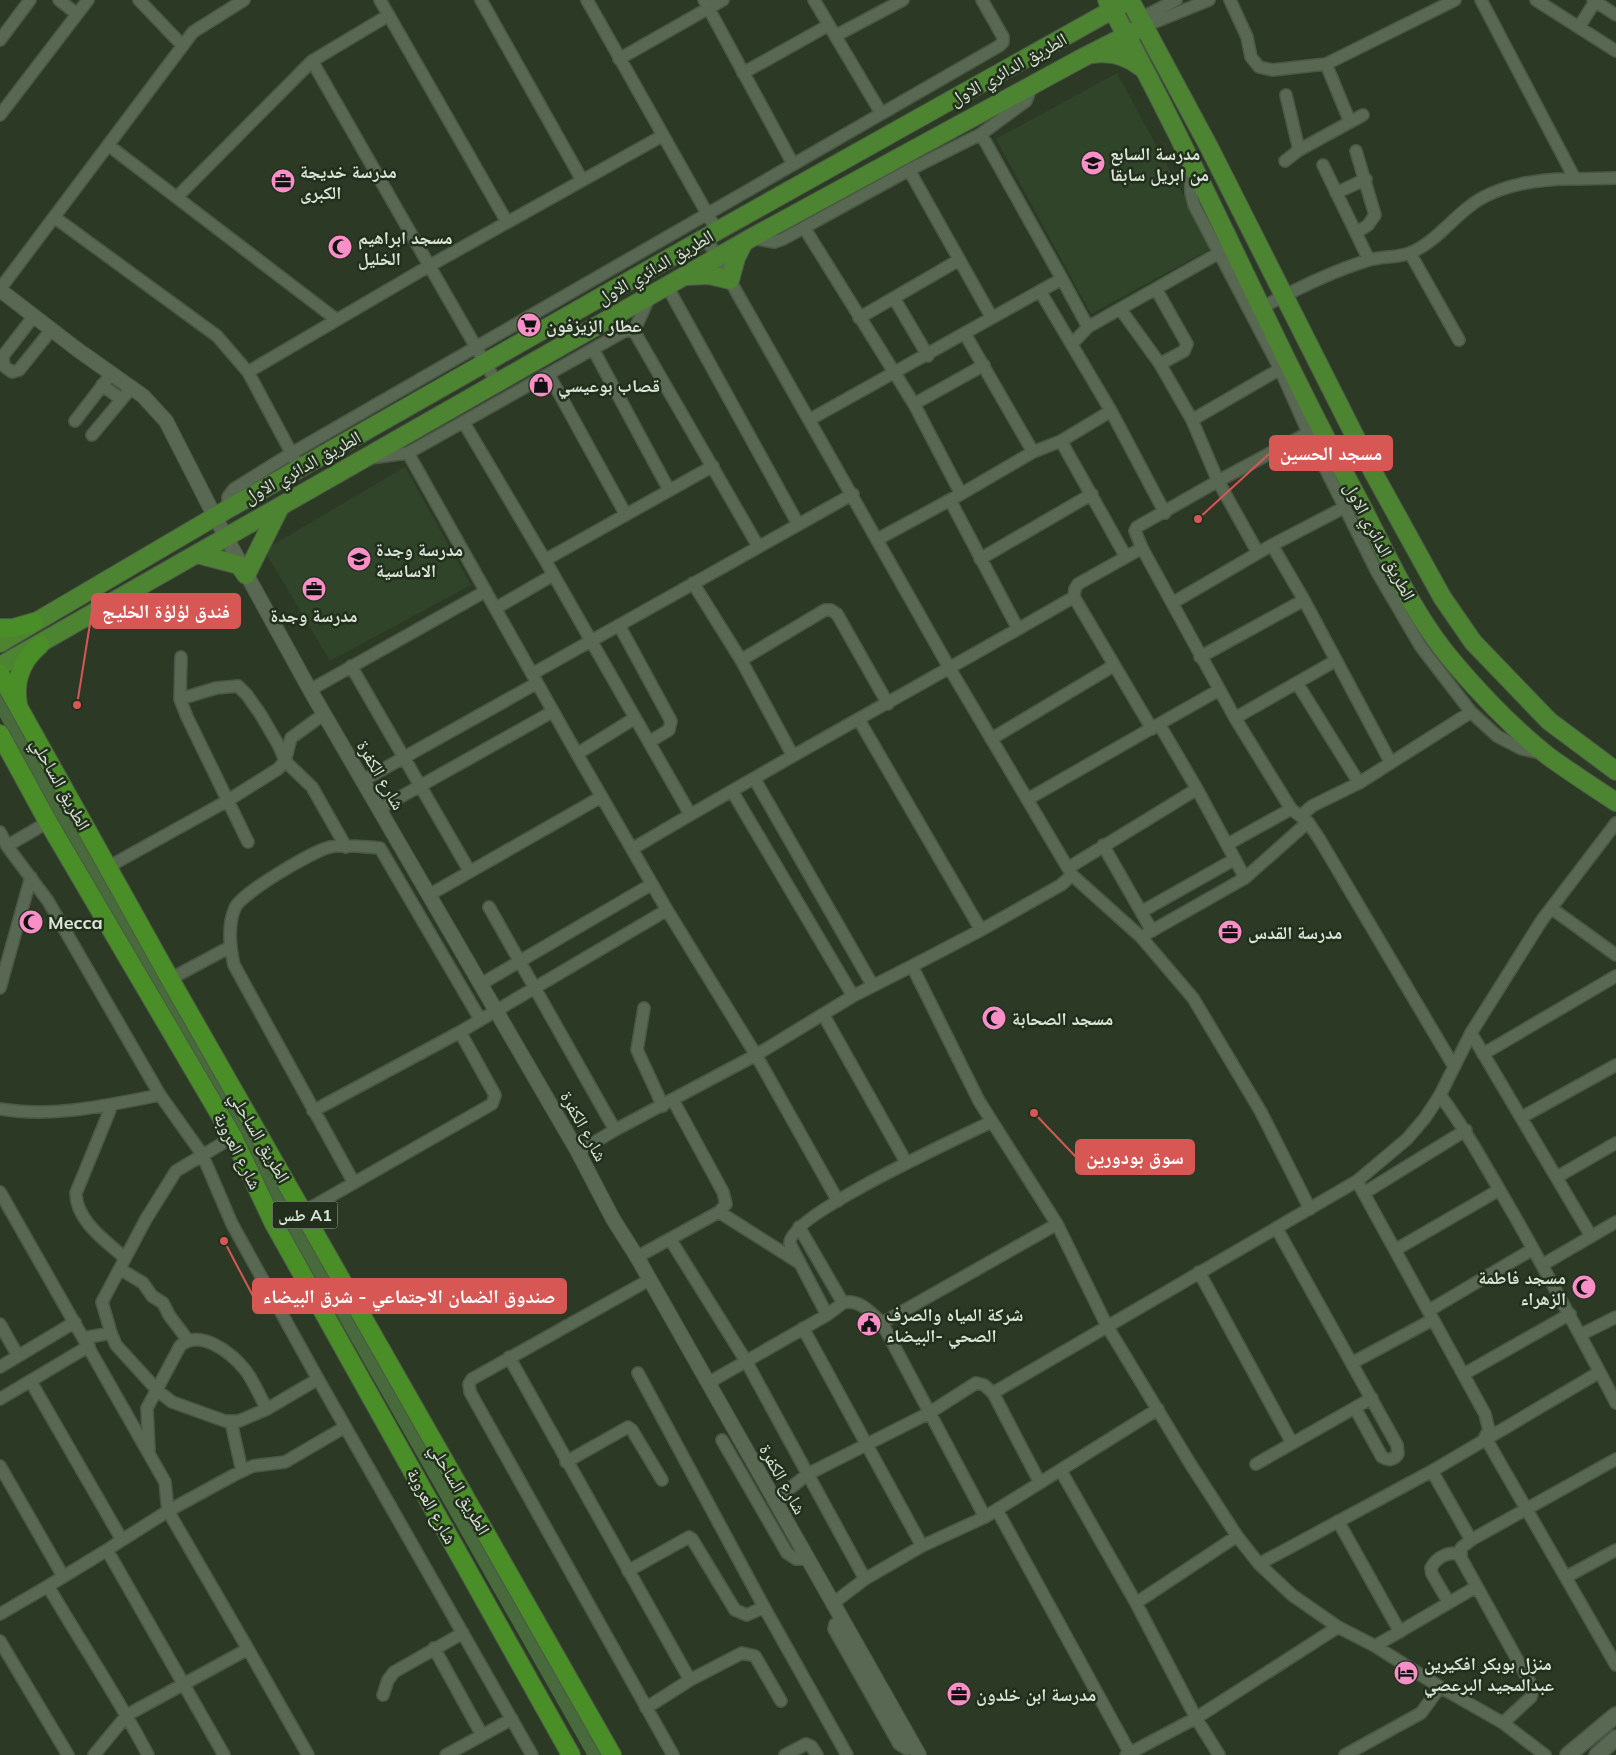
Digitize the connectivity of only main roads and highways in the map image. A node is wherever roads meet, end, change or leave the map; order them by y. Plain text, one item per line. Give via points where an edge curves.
1 (1130, 0) edge
2 (1109, 5) edge
3 (1143, 22) junction
4 (1126, 35) junction
5 (1082, 58) junction
6 (1144, 70) junction
7 (1220, 170) junction
8 (1200, 180) junction
9 (747, 240) junction
10 (683, 277) junction
11 (282, 504) junction
12 (1397, 515) junction
13 (1373, 527) junction
14 (196, 554) junction
15 (34, 622) junction
16 (0, 628) edge
17 (0, 644) edge
18 (40, 645) junction
19 (1483, 653) junction
20 (0, 666) edge
21 (1462, 672) junction
22 (0, 674) edge
23 (18, 707) junction
24 (0, 734) edge
25 (1616, 771) edge
26 (1616, 802) edge
27 (1616, 1715) edge
28 (1616, 1738) edge
29 (571, 1755) edge
30 (612, 1755) edge
31 (1568, 1755) edge
32 (1597, 1755) edge

1 - 2 main road, الطريق الدائري الاول
1 - 3 main road
2 - 4 main road
2 - 15 main road, الطريق الدائري الاول
3 - 4 main road, الطريق الدائري الاول
3 - 7 main road, الطريق الدائري الاول
4 - 5 main road, الطريق الدائري الاول
4 - 6 main road, الطريق الدائري الاول
5 - 6 main road via 1099,53 1116,54
5 - 9 main road, الطريق الدائري الاول
6 - 8 main road, الطريق الدائري الاول
7 - 8 main road
7 - 12 main road, الطريق الدائري الاول
8 - 13 main road, الطريق الدائري الاول via 1261,308
9 - 10 main road, الطريق الدائري الاول
9 - 10 main road via 736,258 730,280 709,275
10 - 11 main road, الطريق الدائري الاول
11 - 14 main road, الطريق الدائري الاول
11 - 14 main road via 246,574 239,565
12 - 13 main road
12 - 19 main road, الطريق الدائري الاول via 1442,597
13 - 21 main road, الطريق الدائري الاول via 1420,616
14 - 18 main road, الطريق الدائري الاول
15 - 16 highway
15 - 17 main road, الطريق الدائري الاول
18 - 20 main road, الطريق الدائري الاول
18 - 23 highway via 28,657 20,673
19 - 21 main road
19 - 25 main road, الطريق الدائري الاول via 1549,721
21 - 26 main road, الطريق الدائري الاول via 1494,707 1547,755
22 - 23 highway, الطريق الساحلي / طس A1
23 - 30 highway, الطريق الساحلي / طس A1
24 - 29 highway, شارع العروبة / طس A1 via 48,822 233,1136 273,1222
27 - 31 main road
28 - 32 main road

